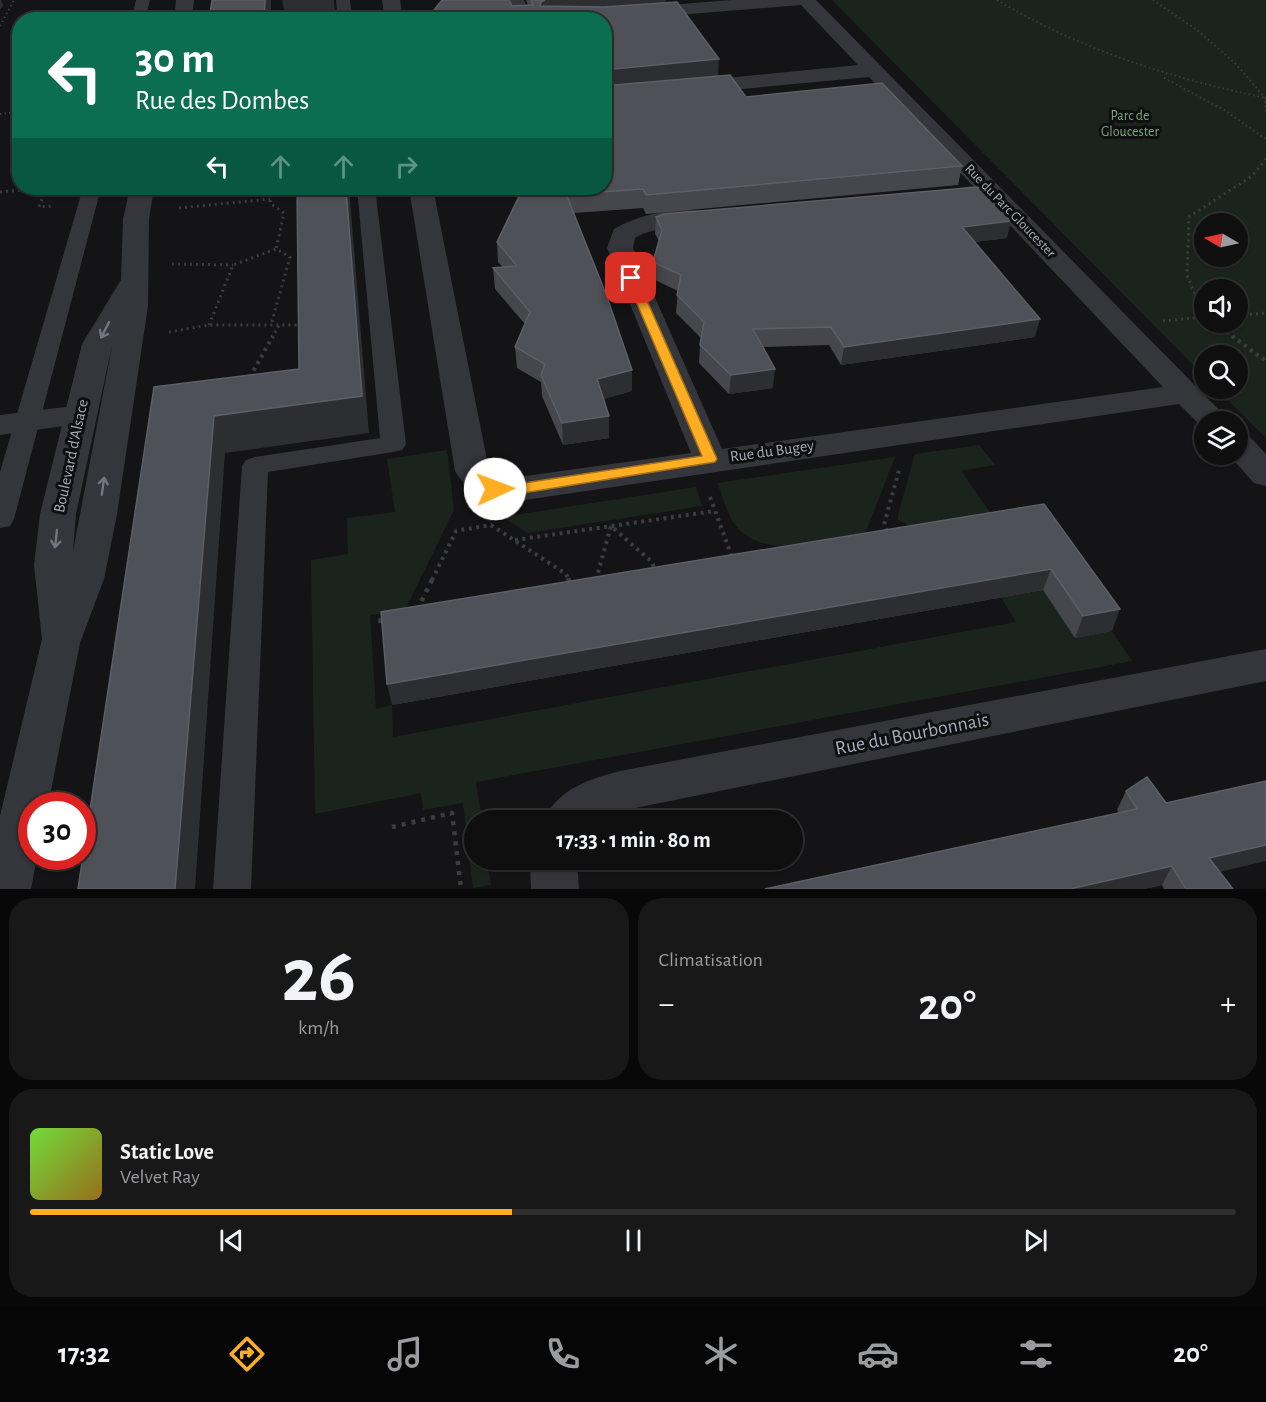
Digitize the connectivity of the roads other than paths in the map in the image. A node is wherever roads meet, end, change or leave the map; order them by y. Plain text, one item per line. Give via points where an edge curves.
1 (799, 0) edge
2 (806, 0) edge
3 (612, 15) edge
4 (874, 70) junction
5 (612, 95) edge
6 (992, 192) junction
7 (90, 195) edge
8 (141, 195) edge
9 (367, 195) edge
10 (422, 195) edge
11 (922, 199) edge
12 (722, 216) edge
13 (134, 279) junction
14 (1187, 393) junction
15 (1204, 411) edge
16 (81, 415) junction
17 (14, 423) edge
18 (1248, 456) edge
19 (703, 460) junction
20 (1266, 475) edge
21 (0, 519) edge
22 (60, 643) junction
23 (1266, 665) edge
24 (576, 810) edge
25 (554, 870) edge
26 (7, 889) edge
27 (232, 889) edge
28 (555, 889) edge

1 - 3 street
2 - 4 street, Rue du Parc Gloucester
4 - 5 street
4 - 6 street, Rue du Parc Gloucester
6 - 11 street
6 - 14 street, Rue du Parc Gloucester
7 - 17 lane
8 - 13 street, Boulevard d'Alsace
9 - 27 lane via 393,444 255,465
10 - 19 street, Rue du Bugey via 477,480 495,489 511,490
12 - 19 street via 650,223 630,230 620,241 622,256
13 -> 16 street, Boulevard d'Alsace via 97,345
22 -> 13 street, Boulevard d'Alsace via 85,579 99,514 134,306
14 - 15 street, Rue du Parc Gloucester
14 - 19 street, Rue du Bugey
16 - 17 street
16 -> 22 street, Boulevard d'Alsace via 58,514 53,565
17 - 21 lane
18 - 20 street
22 - 26 street, Boulevard d'Alsace
23 - 24 street, Rue du Bourbonnais via 620,791 600,796
25 - 28 street

